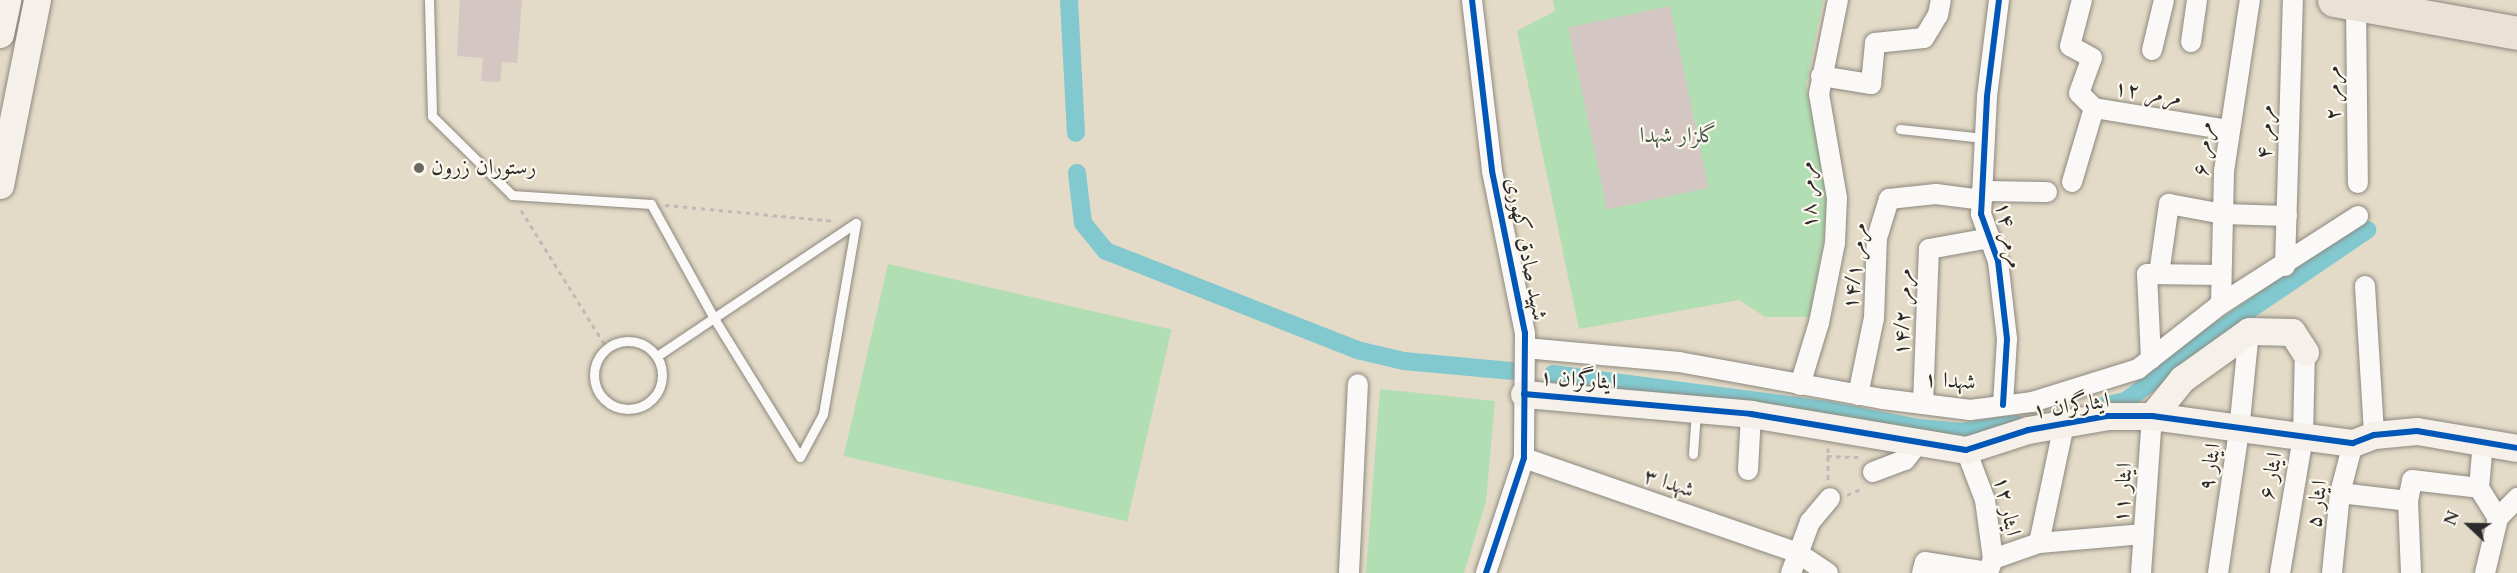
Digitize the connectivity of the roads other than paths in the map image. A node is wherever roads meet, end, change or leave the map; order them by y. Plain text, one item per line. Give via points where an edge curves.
1 (7, 0) edge
2 (37, 0) edge
3 (429, 0) edge
4 (1472, 0) edge
5 (1838, 0) edge
6 (1941, 0) edge
7 (1999, 0) edge
8 (2082, 0) edge
9 (2164, 0) edge
10 (2197, 0) edge
11 (2250, 0) edge
12 (2293, 0) edge
13 (2444, 0) edge
14 (2345, 1) edge
15 (2517, 14) edge
16 (2517, 33) edge
17 (0, 34) edge
18 (2191, 42) dead end
19 (2152, 50) dead end
20 (1821, 76) junction
21 (2094, 108) junction
22 (1900, 129) dead end
23 (2229, 130) junction
24 (1984, 138) junction
25 (2072, 182) dead end
26 (2358, 183) dead end
27 (0, 185) edge
28 (2047, 192) dead end
29 (1982, 196) junction
30 (2223, 214) junction
31 (2286, 216) junction
32 (2358, 216) dead end
33 (1990, 238) junction
34 (2285, 266) junction
35 (2159, 274) junction
36 (2221, 275) junction
37 (2365, 286) dead end
38 (2221, 304) junction
39 (715, 320) junction
40 (2249, 331) junction
41 (1525, 348) junction
42 (2305, 352) joint
43 (657, 356) junction
44 (2151, 359) junction
45 (1358, 384) dead end
46 (1800, 385) junction
47 (1524, 394) junction
48 (1858, 395) junction
49 (1923, 404) junction
50 (2003, 405) junction
51 (1696, 409) junction
52 (1751, 414) junction
53 (2152, 416) junction
54 (2064, 424) junction
55 (2239, 431) junction
56 (2303, 437) junction
57 (2363, 439) junction
58 (1919, 442) junction
59 (2483, 442) junction
60 (2517, 448) edge
61 (1966, 450) junction
62 (1693, 453) dead end
63 (1524, 458) junction
64 (1748, 470) dead end
65 (1873, 472) dead end
66 (2479, 488) junction
67 (2340, 492) junction
68 (1830, 498) road end
69 (2517, 498) edge
70 (2408, 501) junction
71 (2508, 521) edge
72 (2144, 534) junction
73 (2039, 543) junction
74 (1798, 553) junction
75 (1990, 568) edge
76 (2147, 572) edge
77 (1349, 573) edge
78 (1486, 573) edge
79 (1791, 573) edge
80 (1828, 573) edge
81 (1922, 573) edge
82 (2218, 573) edge
83 (2280, 573) edge
84 (2332, 573) edge
85 (2411, 573) edge
86 (2485, 573) edge

1 - 17 street
2 - 27 street
3 - 39 lane via 432,116 512,195 651,204
4 - 41 street, شهید صادق کهوری via 1492,171
5 - 20 street, مرمر ۱۸
6 - 20 street via 1938,15 1924,38 1875,43 1871,84
7 - 24 street, مرمر ۱۴
8 - 21 street, مرمر ۱۲ via 2070,46 2092,58 2079,93
9 - 19 street
10 - 18 street
11 - 23 street, مرمر ۶
12 - 31 street, مرمر ۴
13 - 15 highway
14 - 16 highway
14 - 26 street, مرمر ۲
20 - 46 street, مرمر ۱۸ via 1819,94 1837,198 1835,243 1820,323
21 - 23 street, مرمر ۱۲
21 - 25 street, مرمر ۱۲
22 - 24 lane
23 - 30 street, مرمر ۶
24 - 29 street, مرمر ۱۴
28 - 29 street
29 - 33 street, مرمر ۱۴ via 1981,214
29 - 48 street, مرمر ۱۴/۱ via 1936,194 1889,199 1877,238 1874,318
30 - 31 street
30 - 35 street via 2169,204
30 - 36 street, مرمر ۶
31 - 34 street, مرمر ۴
32 - 34 street, شهدا ۱
33 - 49 street, مرمر ۱۴/۲ via 1929,249
33 - 50 street, مرمر ۱۴ via 1998,261 2007,339
34 - 38 street, شهدا ۱
35 - 36 street
35 - 44 street via 2147,274
36 - 38 street, مرمر ۶
37 - 57 street, ایثار ۵
38 - 44 street, شهدا ۱
39 - 39 lane via 800,457 823,414 856,223
39 - 43 lane
40 - 42 street via 2292,332
40 - 53 street via 2182,379
40 - 55 street, ایثار ۹
41 - 46 street, شهدا ۱ via 1679,362
41 - 47 street, شهید صادق کهوری
42 - 56 street, ایثار ۶
43 - 43 lane via 663,378 654,399 634,410 603,399 594,378 600,356 608,348 617,342 640,342
44 - 50 street, شهدا ۱ via 2138,369 2087,388
45 - 77 street
46 - 48 street, شهدا ۱
47 - 51 street, ایثارگران ۱
47 - 63 street, شهید صادق کهوری
48 - 49 street, شهدا ۱
49 - 50 street, شهدا ۱ via 1970,410
51 - 52 street, ایثارگران ۱
51 - 62 lane
52 - 58 street, ایثارگران ۱
52 - 64 street
53 - 54 street, ایثارگران ۱ via 2107,416
53 - 55 street, ایثارگران ۱
53 - 72 street, ایثار ۱۱
54 - 61 street, ایثارگران ۱ via 2028,430
54 - 73 street
55 - 56 street, ایثارگران ۱
55 - 82 street, ایثار ۹
56 - 57 street, ایثارگران ۱
56 - 83 street, ایثار ۶
57 - 59 street, ایثارگران ۱ via 2417,431
57 - 67 street, ایثار ۵
58 - 61 street, ایثارگران ۱
58 - 65 street via 1905,460
59 - 60 street, ایثارگران ۱
59 - 66 street
61 - 75 street, ایثار ۱۲ via 1985,500
63 - 74 street, شهدا ۳
63 - 78 street, شهید صادق کهوری
66 - 70 street via 2412,480
66 - 71 street
67 - 70 street
67 - 84 street, ایثار ۵
68 - 74 street via 1810,522
69 - 71 street
70 - 85 street
71 - 86 street
72 - 73 street
72 - 76 street, ایثار ۱۱
73 - 75 street
74 - 79 street
74 - 80 street, شهدا ۳
75 - 81 street via 1925,562

